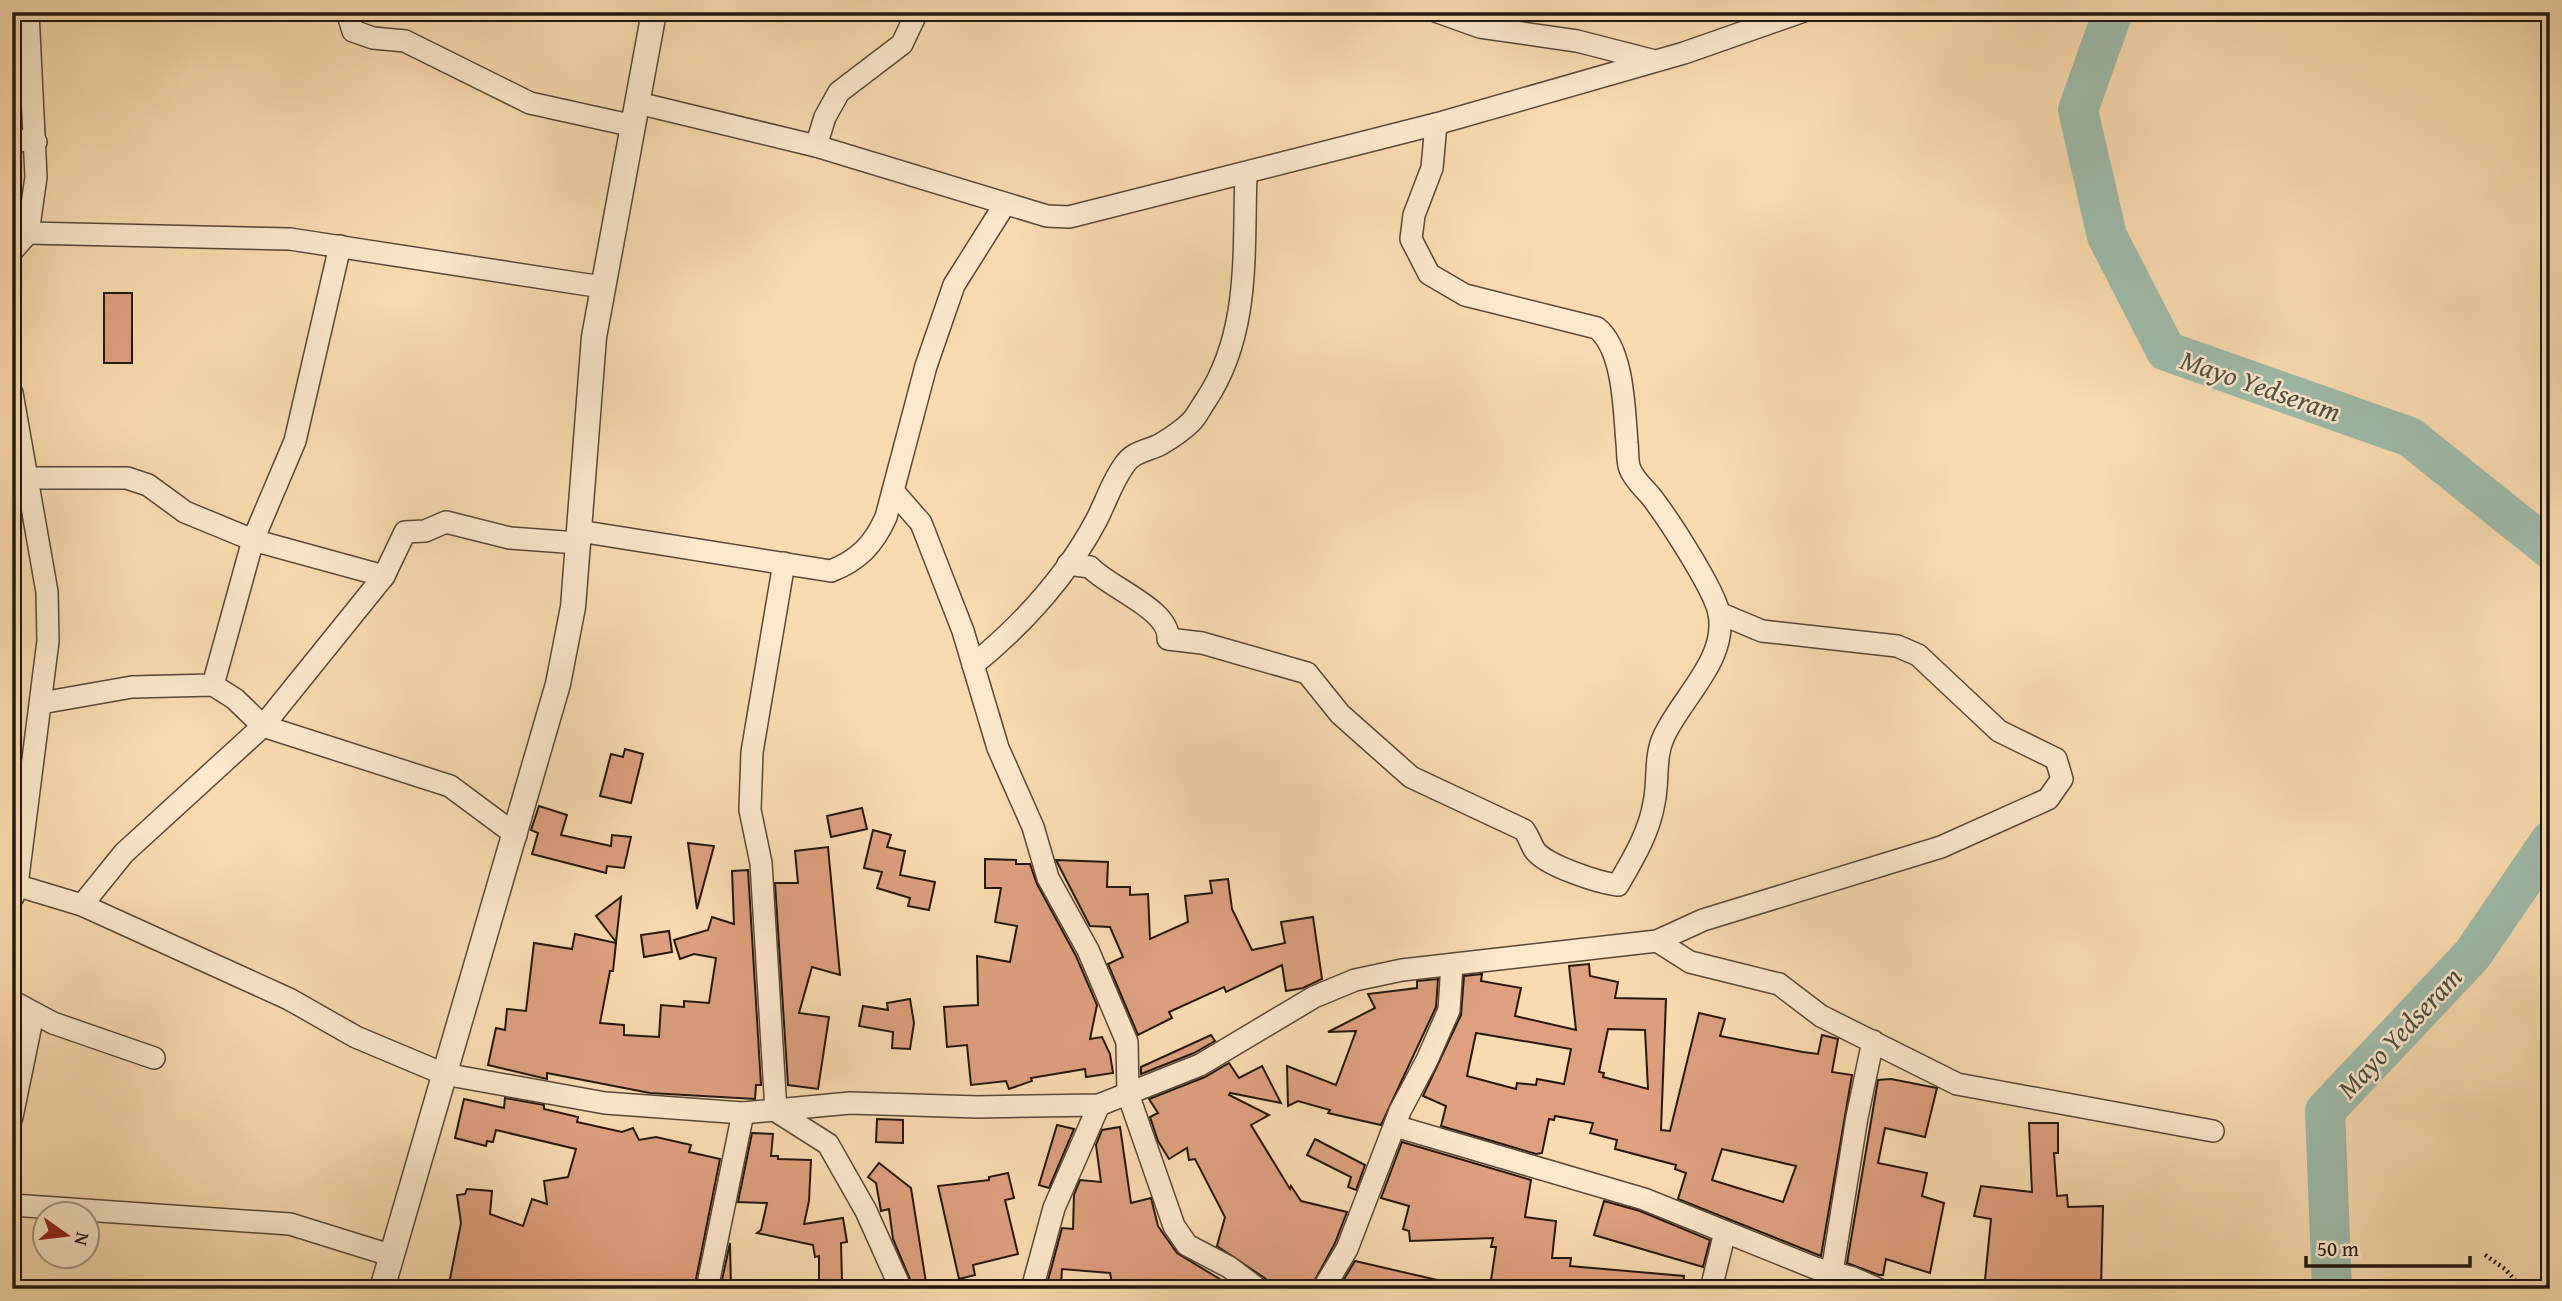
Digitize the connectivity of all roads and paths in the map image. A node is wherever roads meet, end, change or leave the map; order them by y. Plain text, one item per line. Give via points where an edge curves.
1 (28, 12) edge
2 (347, 12) edge
3 (654, 12) edge
4 (917, 12) edge
5 (1438, 12) edge
6 (1801, 12) edge
7 (1484, 20) edge
8 (1653, 60) junction
9 (636, 114) junction
10 (1436, 124) junction
11 (12, 139) edge
12 (36, 142) junction
13 (816, 146) junction
14 (1246, 174) junction
15 (1005, 204) junction
16 (28, 233) junction
17 (340, 246) junction
18 (12, 251) edge
19 (602, 287) junction
20 (12, 393) edge
21 (27, 478) junction
22 (893, 491) junction
23 (578, 537) junction
24 (253, 540) junction
25 (784, 563) junction
26 (1068, 564) junction
27 (384, 576) junction
28 (1719, 613) junction
29 (973, 664) junction
30 (213, 685) junction
31 (41, 703) junction
32 (263, 726) junction
33 (22, 762) edge
34 (516, 835) junction
35 (14, 890) edge
36 (82, 905) junction
37 (1657, 941) junction
38 (1452, 965) junction
39 (12, 1001) edge
40 (33, 1015) junction
41 (1873, 1041) junction
42 (154, 1058) dead end
43 (444, 1074) junction
44 (1128, 1094) junction
45 (1100, 1105) junction
46 (776, 1111) junction
47 (743, 1113) junction
48 (12, 1117) edge
49 (1395, 1126) junction
50 (2213, 1130) dead end
51 (12, 1205) edge
52 (1725, 1232) junction
53 (2485, 1255) dead end
54 (393, 1256) junction
55 (1832, 1272) junction
56 (382, 1289) edge
57 (707, 1289) edge
58 (901, 1289) edge
59 (1032, 1289) edge
60 (1258, 1289) edge
61 (1322, 1289) edge
62 (1711, 1289) edge
63 (1878, 1289) edge
64 (2523, 1289) edge

1 - 12 street
2 - 9 street via 353,31 405,41 530,103
3 - 9 street
4 - 13 street via 902,44 839,92
5 - 7 street
6 - 8 street
7 - 8 street
8 - 10 street
9 - 13 street
9 - 19 street
10 - 14 street
10 - 28 street via 1432,168 1414,215 1411,239 1423,264 1429,274 1465,295 1597,328 1606,336 1622,389 1630,470 1671,524
11 - 12 street
12 - 16 street
13 - 15 street
14 - 15 street via 1069,217
14 - 26 street via 1245,274 1226,366 1192,421 1160,445 1126,462
15 - 22 street via 954,285 926,366
16 - 17 street via 290,239
16 - 18 street
17 - 19 street
17 - 24 street via 295,441
19 - 23 street
20 - 21 street
21 - 24 street via 127,478 148,485 185,512
21 - 31 street via 47,592 48,641
22 - 25 street via 877,537 847,565 831,571
22 - 29 street via 921,523
23 - 25 street
23 - 27 street via 510,538 446,522 425,531 405,532
23 - 34 street via 573,607 558,684
24 - 27 street
24 - 30 street
25 - 46 street via 752,752 750,810 761,863
26 - 28 street via 1090,567 1140,601 1162,619 1168,639 1214,646 1307,673 1340,714 1411,777 1524,830 1534,850 1545,859 1618,885 1650,823 1657,754 1663,738 1710,663 1720,638
26 - 29 street via 1016,630
27 - 32 street
28 - 37 street via 1762,631 1897,646 1918,655 1999,731 2056,759 2062,779 2048,799 1941,847 1703,920
29 - 44 street via 998,748 1033,827 1048,878 1088,950 1127,1042
30 - 31 street via 132,687
30 - 32 street
31 - 33 street
32 - 34 street via 450,786
32 - 36 street via 124,853
33 - 35 street
34 - 43 street
35 - 36 street
36 - 43 street via 289,999 356,1037
37 - 38 street
37 - 41 street via 1690,962 1779,984 1821,1017
38 - 44 street via 1355,980 1314,997 1200,1065
38 - 49 street via 1448,1010
39 - 40 street
40 - 42 street
40 - 48 street
41 - 50 street via 1957,1084
41 - 55 street
43 - 47 street via 605,1103
43 - 54 street
44 - 45 street
44 - 60 street via 1174,1226 1187,1245
45 - 46 street via 850,1103
45 - 59 street via 1054,1208
46 - 47 street
46 - 58 street via 828,1144 866,1211
47 - 57 street
49 - 52 street via 1644,1199
49 - 61 street via 1347,1249
51 - 54 street via 290,1224
52 - 55 street
52 - 62 street
53 - 64 path
54 - 56 street
55 - 63 street

